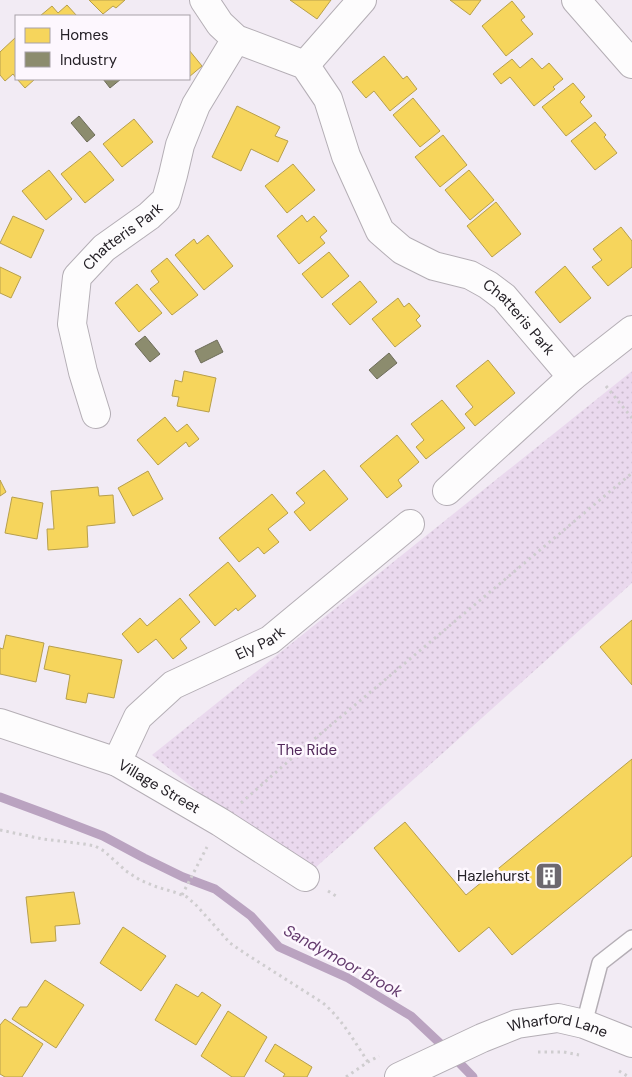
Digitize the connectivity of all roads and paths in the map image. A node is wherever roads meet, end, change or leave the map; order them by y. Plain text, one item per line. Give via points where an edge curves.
1 (204, 0) edge
2 (362, 0) edge
3 (576, 0) edge
4 (236, 39) junction
5 (632, 64) edge
6 (305, 65) junction
7 (632, 330) edge
8 (579, 371) junction
9 (96, 414) dead end
10 (632, 418) edge
11 (632, 473) edge
12 (447, 491) dead end
13 (410, 524) dead end
14 (0, 723) edge
15 (117, 762) junction
16 (220, 822) junction
17 (0, 830) edge
18 (305, 877) dead end
19 (182, 895) junction
20 (632, 938) edge
21 (584, 1024) junction
22 (632, 1043) edge
23 (532, 1052) dead end
24 (581, 1055) dead end
25 (368, 1062) dead end
26 (613, 1067) dead end
27 (404, 1074) edge
28 (629, 1077) edge

1 - 4 street via 220,24
2 - 6 street
3 - 5 street
4 - 6 street
4 - 9 street, Chatteris Park via 196,104 180,145 166,200 104,248 77,277 72,324
6 - 8 street, Chatteris Park via 328,99 346,156 380,231 402,250 434,266 470,275 488,285
7 - 8 street
8 - 10 path
8 - 12 street
11 - 16 path
13 - 15 street, Ely Park via 270,640 173,685 138,717
14 - 15 street, Village Street
15 - 16 street, Village Street
16 - 18 street, Village Street
16 - 19 path
17 - 19 path via 43,840 95,846 140,880
19 - 25 path via 197,906 236,948 332,1010
20 - 21 lane via 600,963
21 - 22 street, Wharford Lane
21 - 27 street, Wharford Lane via 558,1018 517,1024
23 - 24 path
26 - 28 path

